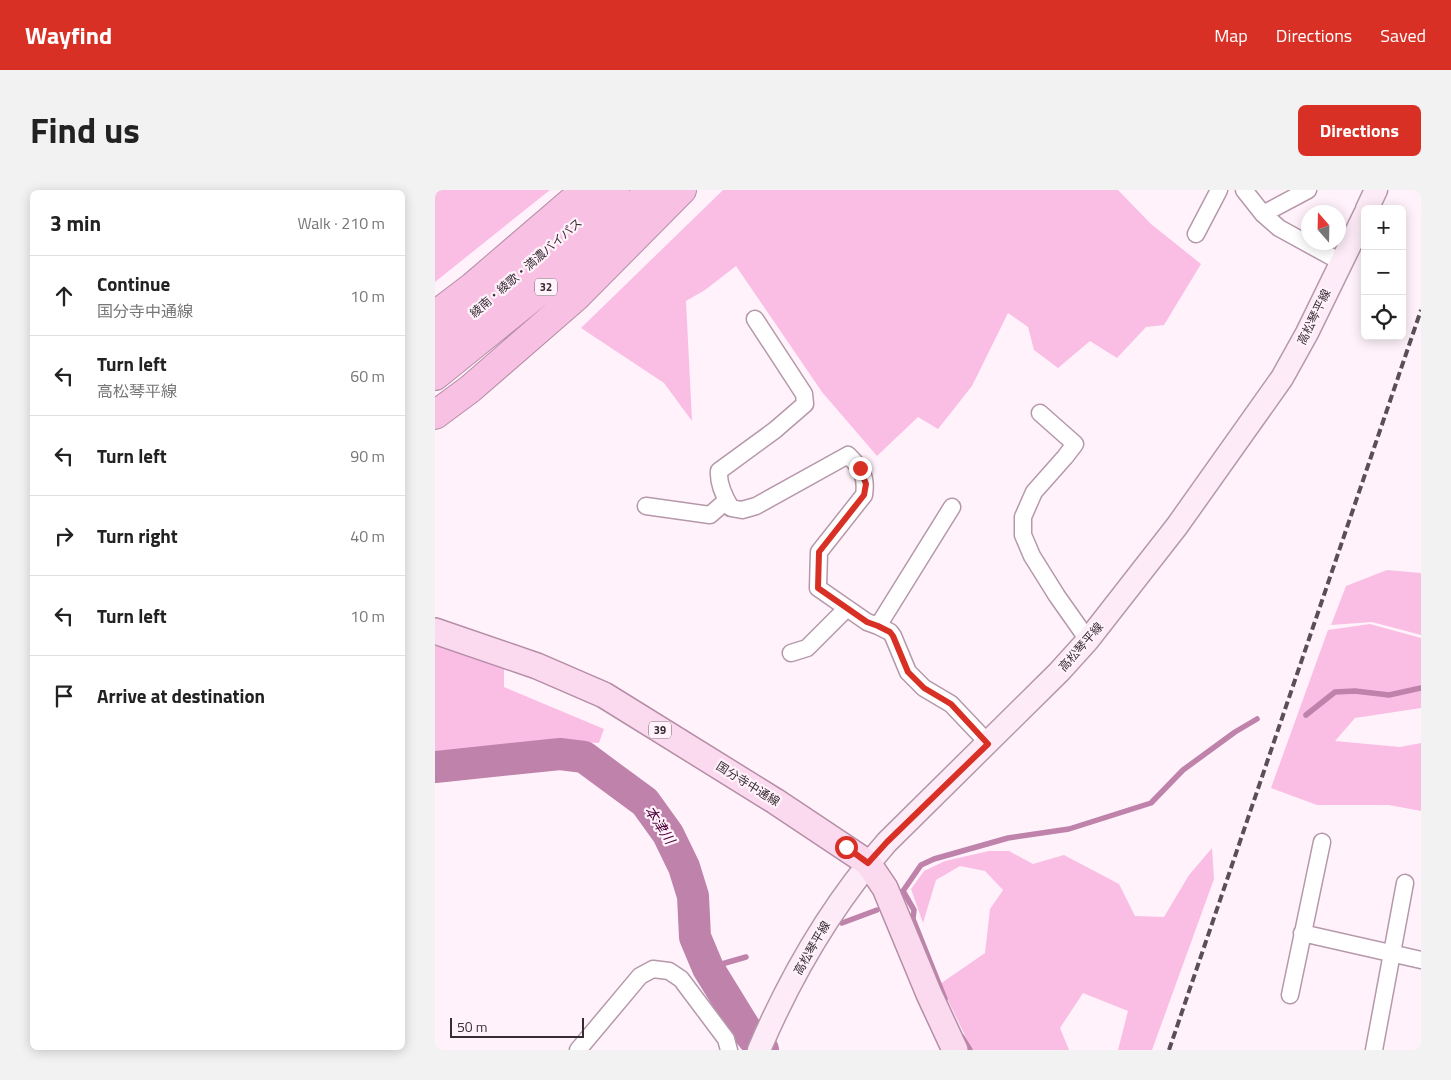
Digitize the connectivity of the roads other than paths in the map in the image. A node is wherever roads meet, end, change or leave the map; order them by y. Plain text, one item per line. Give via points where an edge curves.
1 (585, 190) edge
2 (615, 190) edge
3 (651, 190) edge
4 (682, 190) edge
5 (1219, 190) edge
6 (1244, 190) edge
7 (1308, 190) edge
8 (1377, 190) edge
9 (1369, 205) edge
10 (1263, 214) junction
11 (1361, 222) edge
12 (1196, 234) dead end
13 (1341, 262) junction
14 (435, 315) edge
15 (755, 319) dead end
16 (435, 345) edge
17 (435, 376) edge
18 (1041, 413) dead end
19 (435, 415) edge
20 (726, 501) junction
21 (646, 506) dead end
22 (952, 507) dead end
23 (847, 608) junction
24 (878, 626) junction
25 (435, 631) edge
26 (1088, 640) junction
27 (791, 653) dead end
28 (988, 744) junction
29 (1322, 842) dead end
30 (868, 863) junction
31 (1405, 882) dead end
32 (1302, 933) junction
33 (1392, 953) junction
34 (1421, 960) edge
35 (1289, 995) dead end
36 (578, 1050) edge
37 (729, 1050) edge
38 (759, 1050) edge
39 (955, 1050) edge
40 (1374, 1050) edge

1 - 14 highway
2 - 16 highway, 綾南・綾歌・満濃バイパス / 32 via 536,262
3 - 17 highway, 綾南・綾歌・満濃バイパス / 32 via 554,280
4 - 19 highway via 576,297 470,389
5 - 12 street
6 - 10 street
7 - 10 street
8 - 9 main road
10 - 13 street via 1279,228
11 - 13 main road, 高松琴平線
13 - 26 main road, 高松琴平線 via 1307,333 1262,408 1177,526
15 - 20 street via 804,394 805,404 719,471
18 - 26 street via 1075,444 1034,492 1023,517 1023,535 1037,564
20 - 21 street via 710,515
20 - 23 street via 731,508 742,510 756,506 848,455 860,468 866,484 864,495 819,552 818,588
22 - 24 street
23 - 24 street
23 - 27 street via 807,648
24 - 28 street via 893,636 908,672 924,688 951,704
25 - 30 main road, 国分寺中通線 / 39 via 537,666 604,694
26 - 28 main road, 高松琴平線
28 - 30 main road, 高松琴平線
29 - 32 street
30 - 38 main road, 高松琴平線 via 805,957
30 - 39 main road, 国分寺中通線 / 39 via 885,888
31 - 33 street
32 - 33 street
32 - 35 street
33 - 34 street
33 - 40 street
36 - 37 street via 640,976 653,969 669,971 681,979 726,1039

